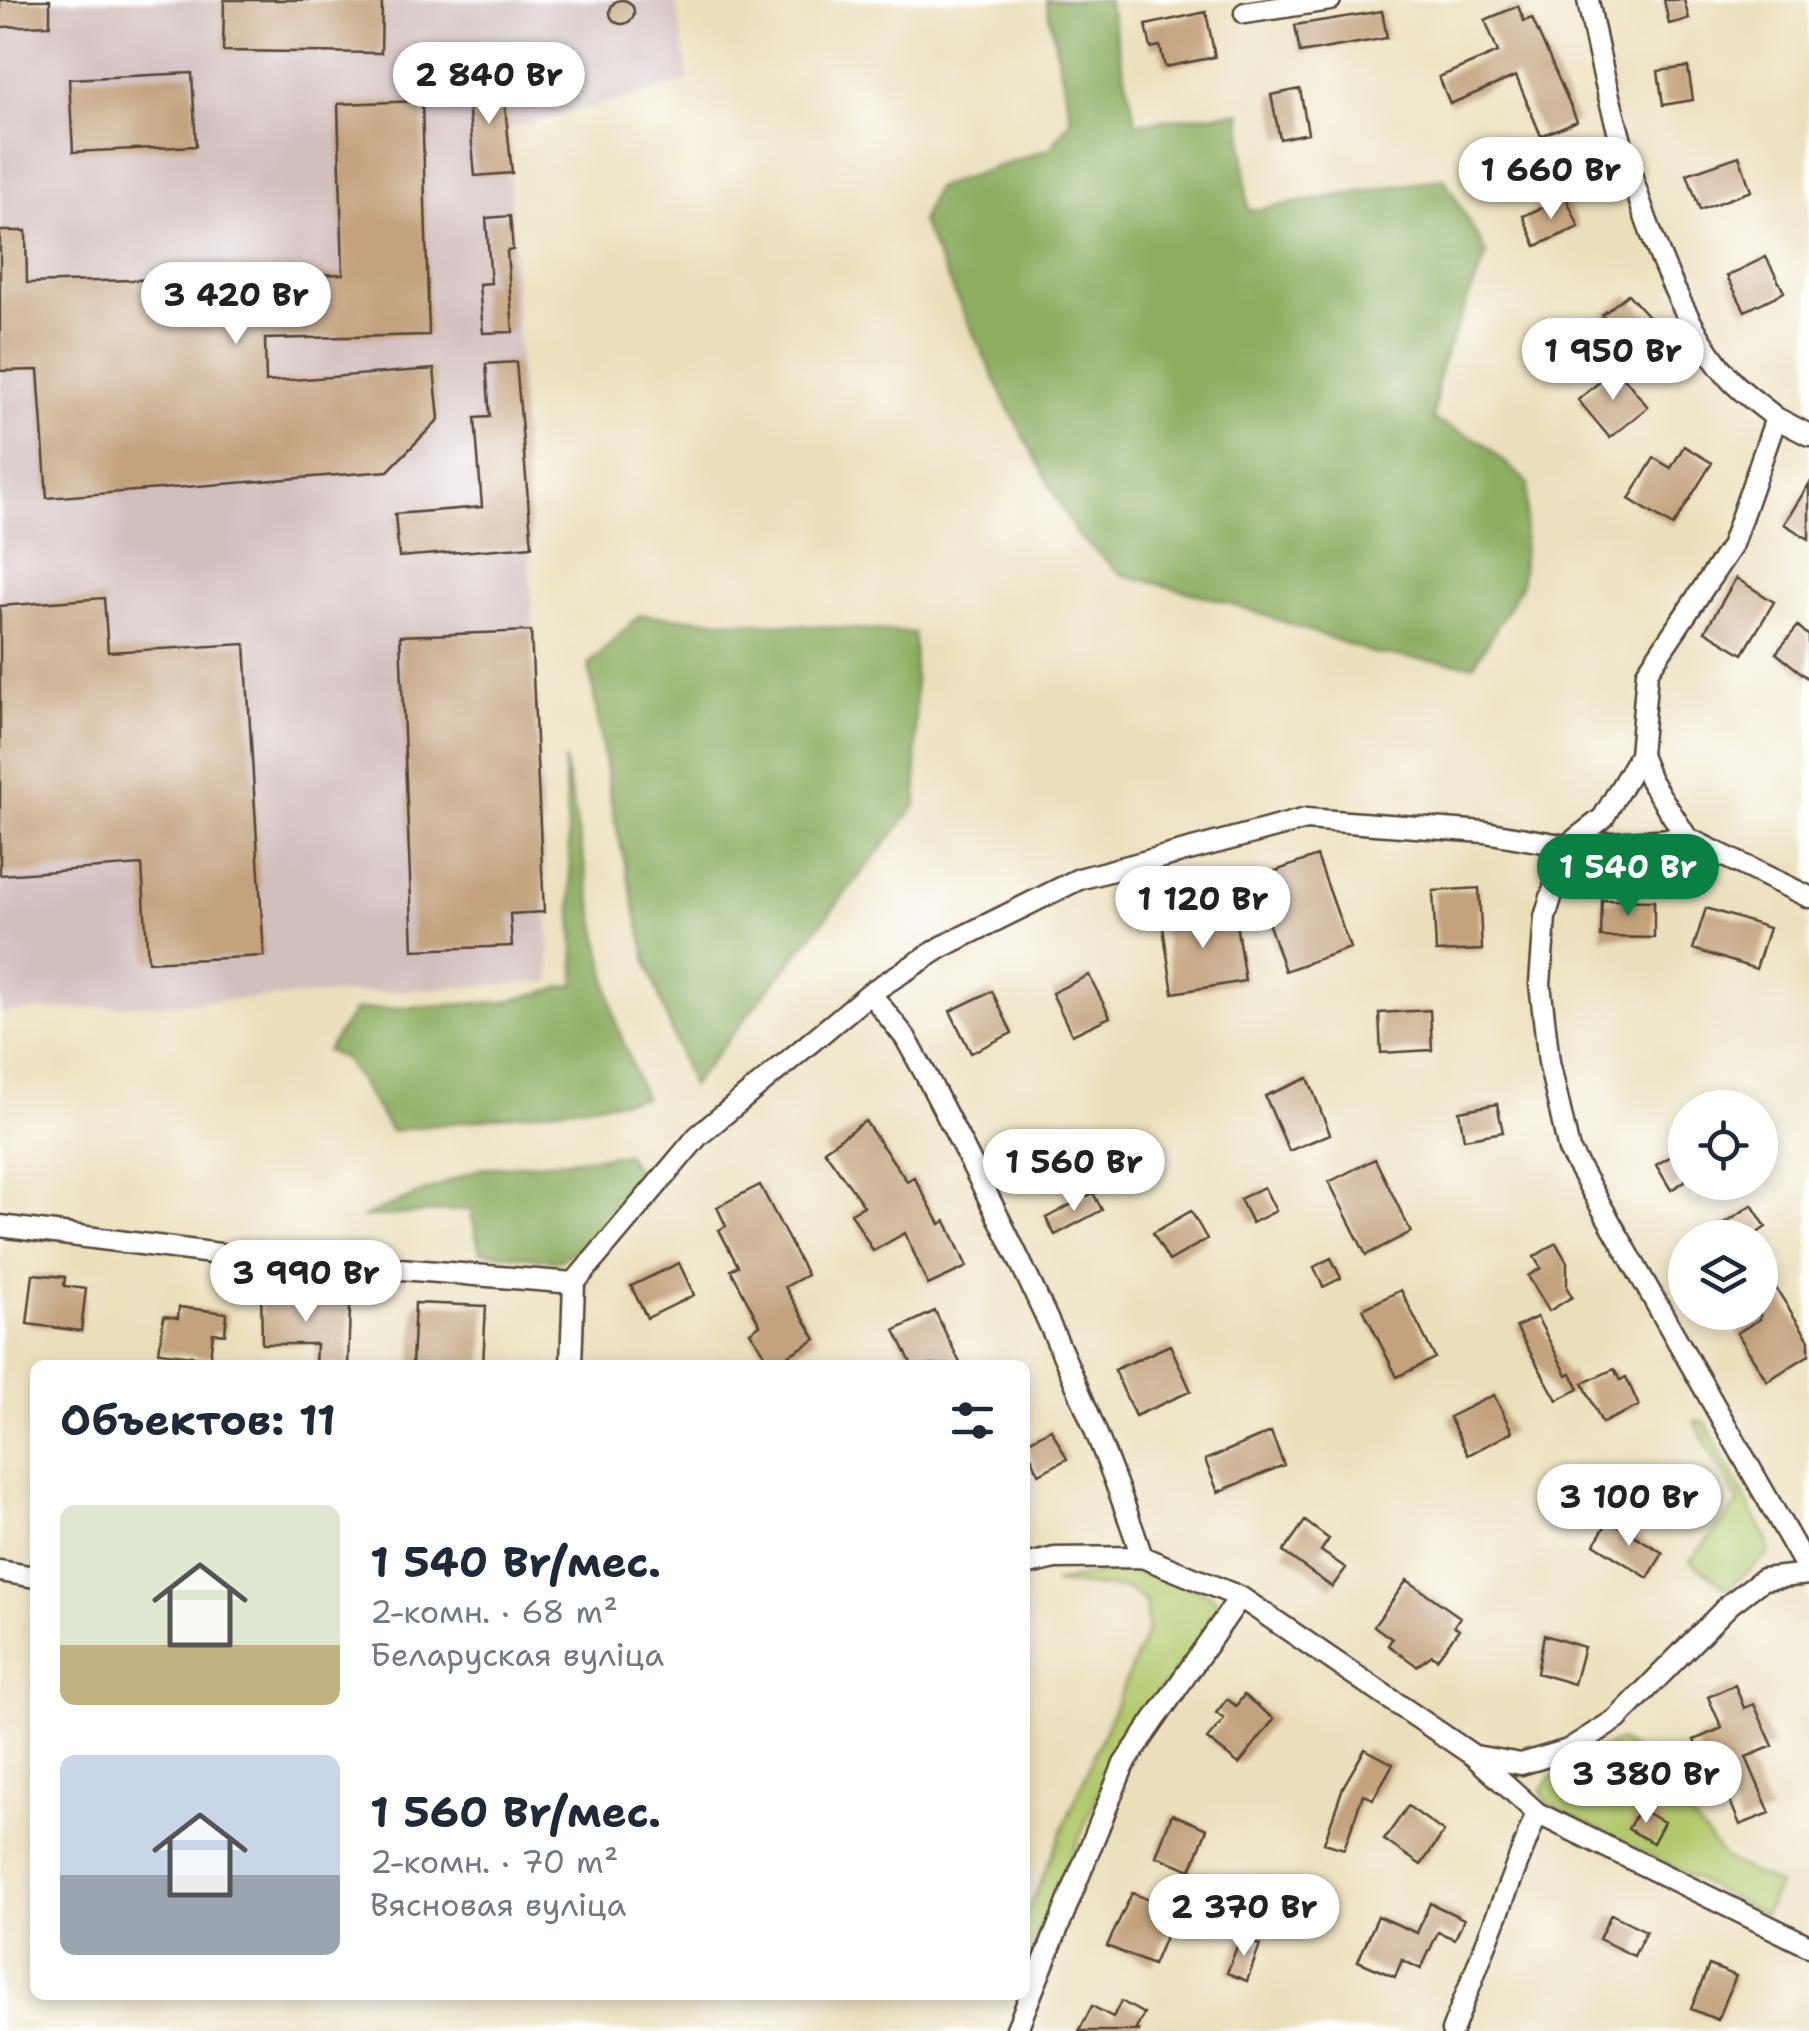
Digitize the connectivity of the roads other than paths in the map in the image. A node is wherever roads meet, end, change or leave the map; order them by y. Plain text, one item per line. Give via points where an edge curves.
1 (1330, 0) edge
2 (1588, 0) edge
3 (1245, 13) dead end
4 (1776, 418) junction
5 (1809, 435) edge
6 (1640, 755) junction
7 (1688, 838) junction
8 (1567, 846) junction
9 (1809, 897) edge
10 (870, 993) junction
11 (0, 1226) edge
12 (574, 1283) junction
13 (571, 1360) edge
14 (1142, 1557) junction
15 (1030, 1564) edge
16 (0, 1571) edge
17 (1809, 1573) edge
18 (30, 1576) edge
19 (1240, 1597) junction
20 (1474, 1756) junction
21 (1537, 1813) junction
22 (1809, 1946) edge
23 (1030, 1996) edge
24 (1029, 2000) edge
25 (1016, 2031) edge
26 (1452, 2031) edge

1 - 3 street
2 - 4 street via 1603,70 1674,290 1731,380
4 - 5 street
4 - 6 street via 1732,547 1647,672
6 - 7 street
6 - 8 street via 1603,818
7 - 8 street
7 - 9 street
8 - 10 street via 1484,832 1306,819 1079,879 942,947
8 - 17 street via 1545,917 1540,984 1569,1150
10 - 12 street via 698,1136
10 - 14 street via 926,1075 1044,1314 1114,1470
11 - 12 street via 227,1255
12 - 13 street
14 - 15 street
14 - 19 street
16 - 18 street
17 - 20 street via 1763,1579 1617,1719 1568,1750 1521,1764
19 - 20 street
19 - 23 street via 1124,1764
20 - 21 street
21 - 22 street
21 - 26 street
24 - 25 street

